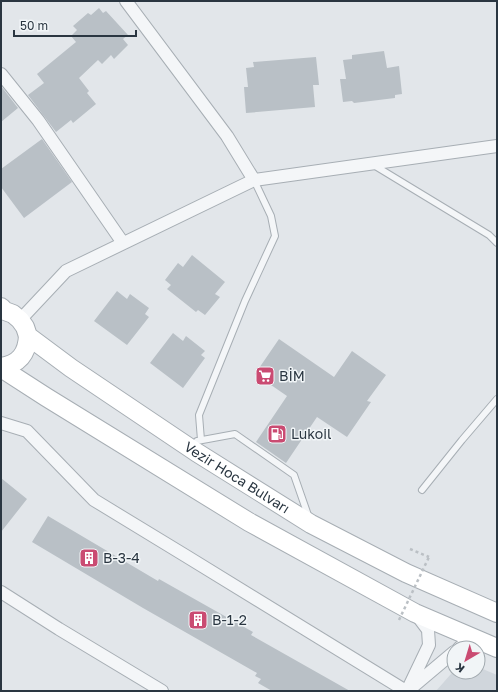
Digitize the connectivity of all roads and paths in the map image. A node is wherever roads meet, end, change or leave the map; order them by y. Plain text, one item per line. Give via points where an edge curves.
1 (126, 1) edge
2 (1, 74) edge
3 (497, 146) edge
4 (370, 164) junction
5 (254, 180) junction
6 (123, 243) junction
7 (497, 243) edge
8 (2, 309) edge
9 (20, 320) junction
10 (28, 336) junction
11 (1, 368) edge
12 (497, 400) edge
13 (1, 423) edge
14 (201, 440) junction
15 (184, 443) junction
16 (422, 490) dead end
17 (311, 524) junction
18 (410, 549) dead end
19 (1, 592) edge
20 (415, 613) junction
21 (497, 613) edge
22 (399, 620) dead end
23 (461, 640) edge
24 (486, 646) edge
25 (497, 648) edge
26 (446, 659) edge
27 (162, 691) edge
28 (407, 691) edge

1 - 5 street via 227,136
2 - 6 street via 38,120
3 - 4 street
4 - 5 street
4 - 7 lane via 489,235
5 - 6 street
5 - 14 lane via 271,216 275,236 245,301 199,415
6 - 9 street via 66,271
8 - 9 main road
9 - 10 main road, Vezir Hoca Bulvarı
10 - 11 main road via 26,349 18,361
10 - 15 main road, Vezir Hoca Bulvarı via 71,368
11 - 20 main road via 249,522
12 - 16 lane
13 - 28 street via 27,431 94,500
14 - 15 lane
14 - 17 lane via 235,434 294,474
15 - 17 main road, Vezir Hoca Bulvarı
17 - 21 main road, Vezir Hoca Bulvarı via 406,573
18 - 22 path, bridge via 429,557
19 - 27 street
20 - 23 main road
20 - 28 street via 428,630 429,645
24 - 25 main road
26 - 28 street

